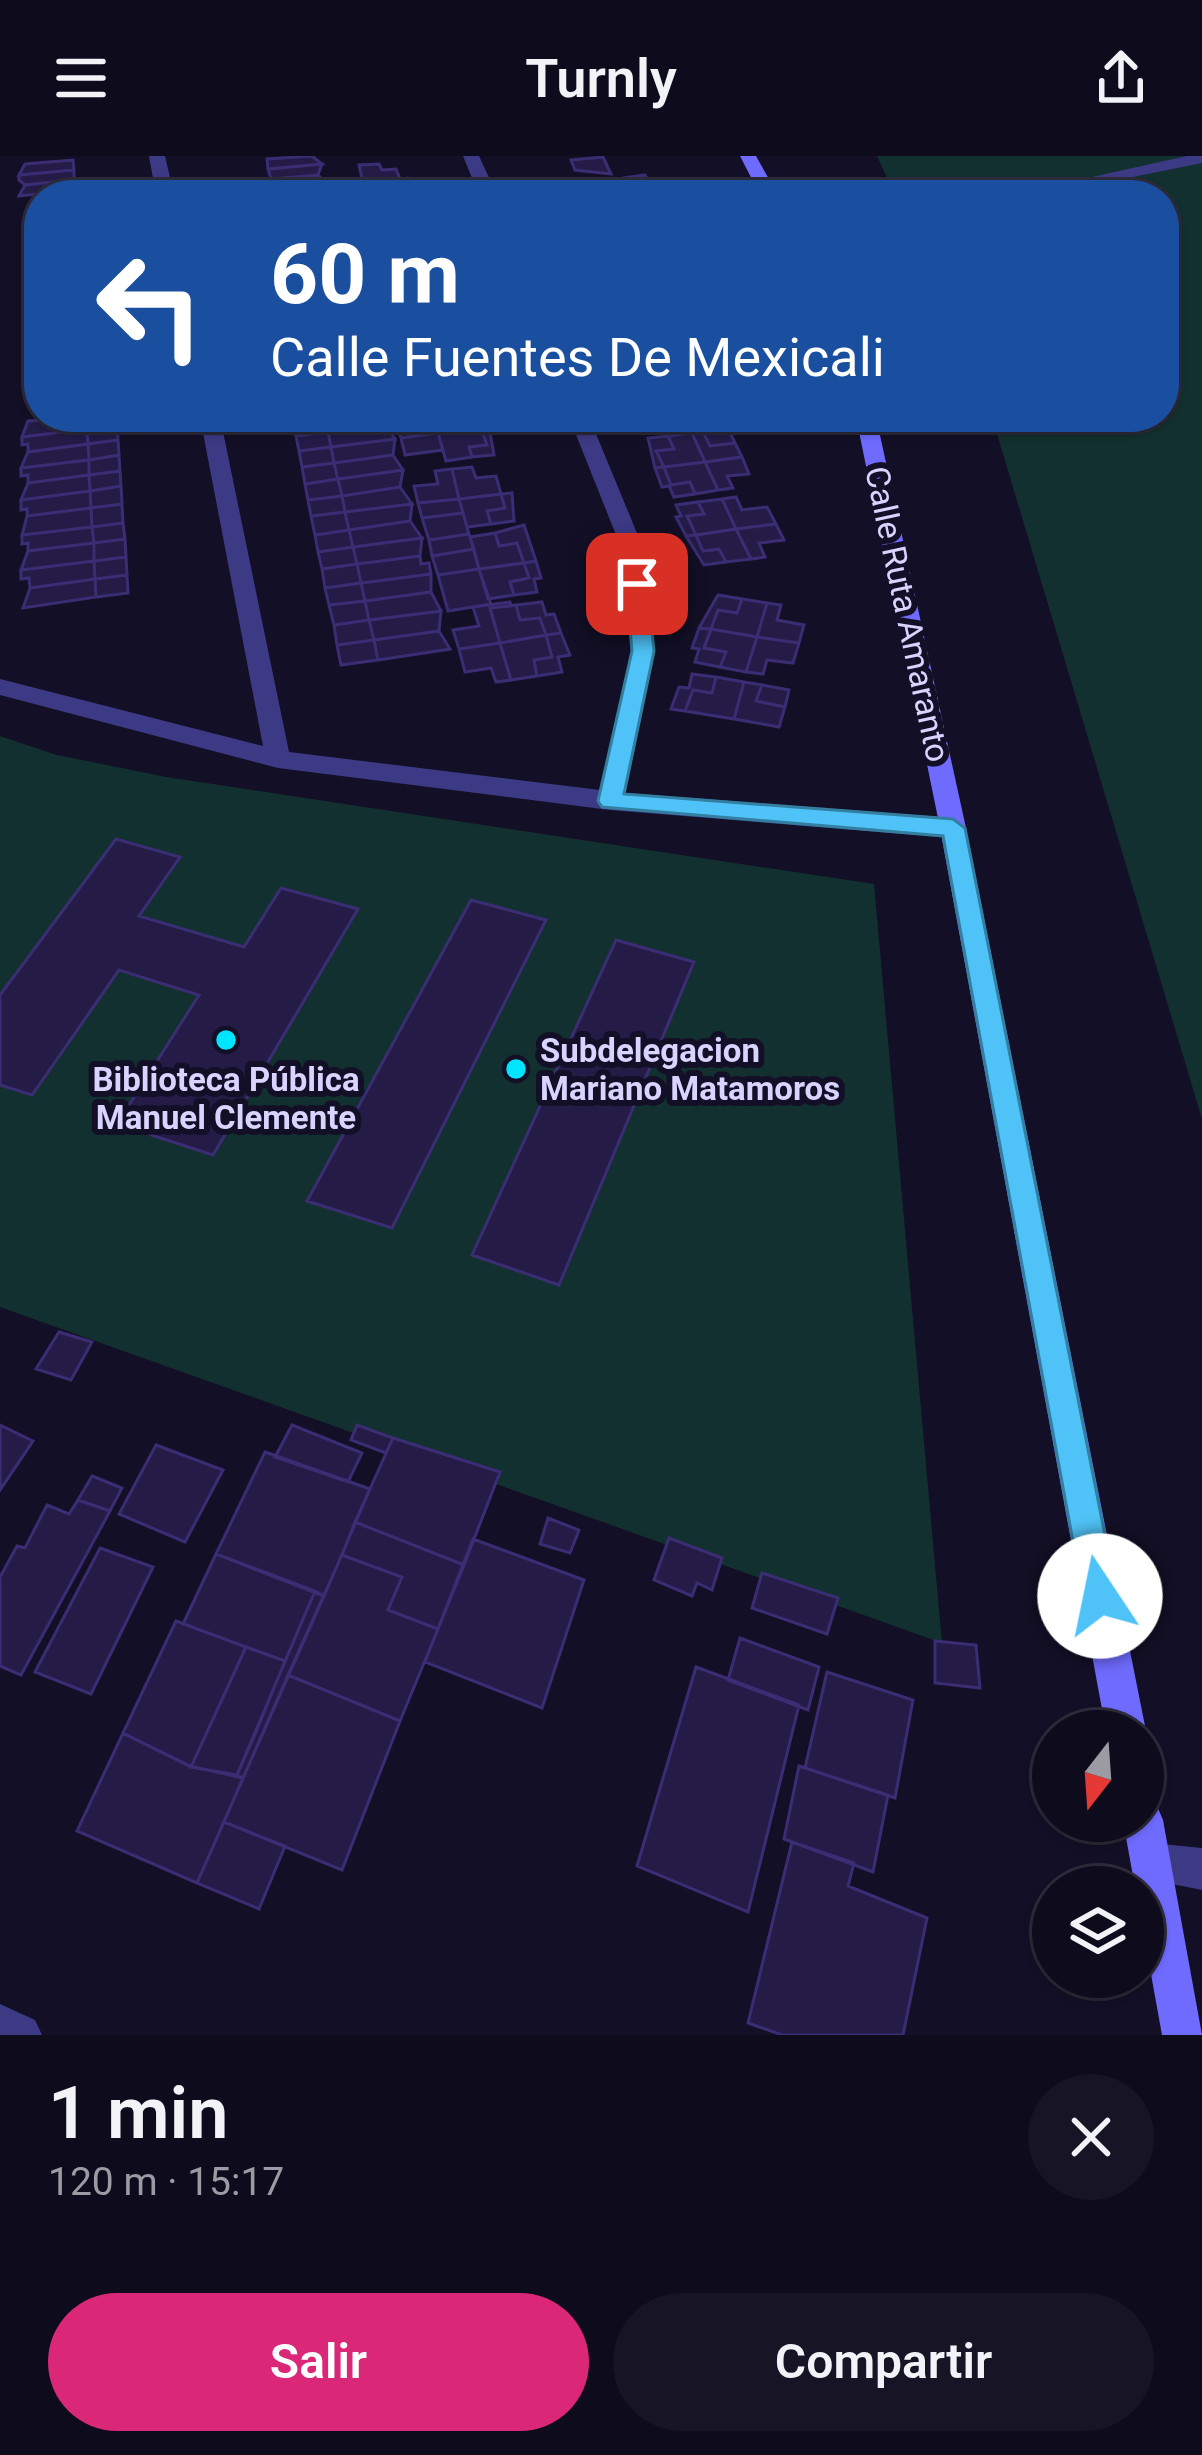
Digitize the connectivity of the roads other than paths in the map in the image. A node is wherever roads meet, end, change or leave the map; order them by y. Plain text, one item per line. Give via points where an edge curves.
1 (1202, 158) edge
2 (1093, 180) edge
3 (213, 432) edge
4 (585, 432) edge
5 (869, 432) edge
6 (0, 687) edge
7 (278, 759) junction
8 (610, 801) junction
9 (953, 828) junction
10 (1122, 1710) edge
11 (1147, 1842) edge
12 (1151, 1863) junction
13 (1202, 1868) edge
14 (0, 2026) edge
15 (20, 2035) edge
16 (1184, 2035) edge

1 - 2 street
3 - 7 street
4 - 8 street via 633,550 643,651
5 - 9 main road, Calle Ruta Amaranto
6 - 7 street
7 - 8 street
8 - 9 street
9 - 10 main road, Calle Ruta Amaranto
11 - 12 main road
12 - 13 street
12 - 16 main road
14 - 15 street

